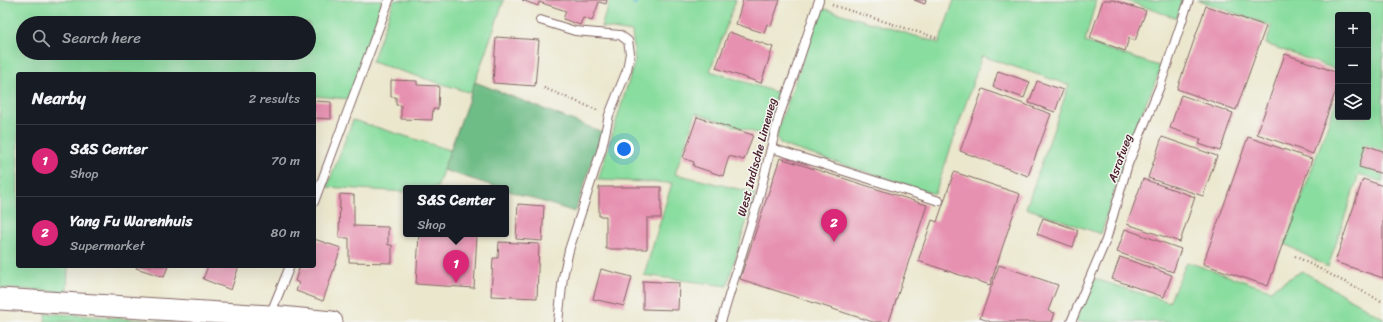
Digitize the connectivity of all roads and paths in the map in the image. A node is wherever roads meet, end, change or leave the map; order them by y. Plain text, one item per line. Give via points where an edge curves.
1 (389, 0) edge
2 (818, 0) edge
3 (1189, 0) edge
4 (540, 20) dead end
5 (937, 38) dead end
6 (544, 88) dead end
7 (609, 115) junction
8 (771, 148) junction
9 (316, 197) edge
10 (939, 201) dead end
11 (1295, 256) dead end
12 (289, 268) edge
13 (0, 300) edge
14 (1383, 302) edge
15 (270, 316) junction
16 (332, 322) edge
17 (558, 322) edge
18 (721, 322) edge
19 (1070, 322) edge

1 - 9 lane
2 - 5 path
2 - 8 lane, West Indische Limeweg via 779,116
3 - 19 lane, Asrafweg via 1160,86 1128,164 1106,240
4 - 7 lane via 575,31 620,35 628,41 630,53 627,70
6 - 7 path
7 - 17 lane via 602,148 569,250
8 - 10 lane
8 - 18 lane, West Indische Limeweg via 758,201
11 - 14 path
12 - 15 lane
13 - 15 street
15 - 16 street

